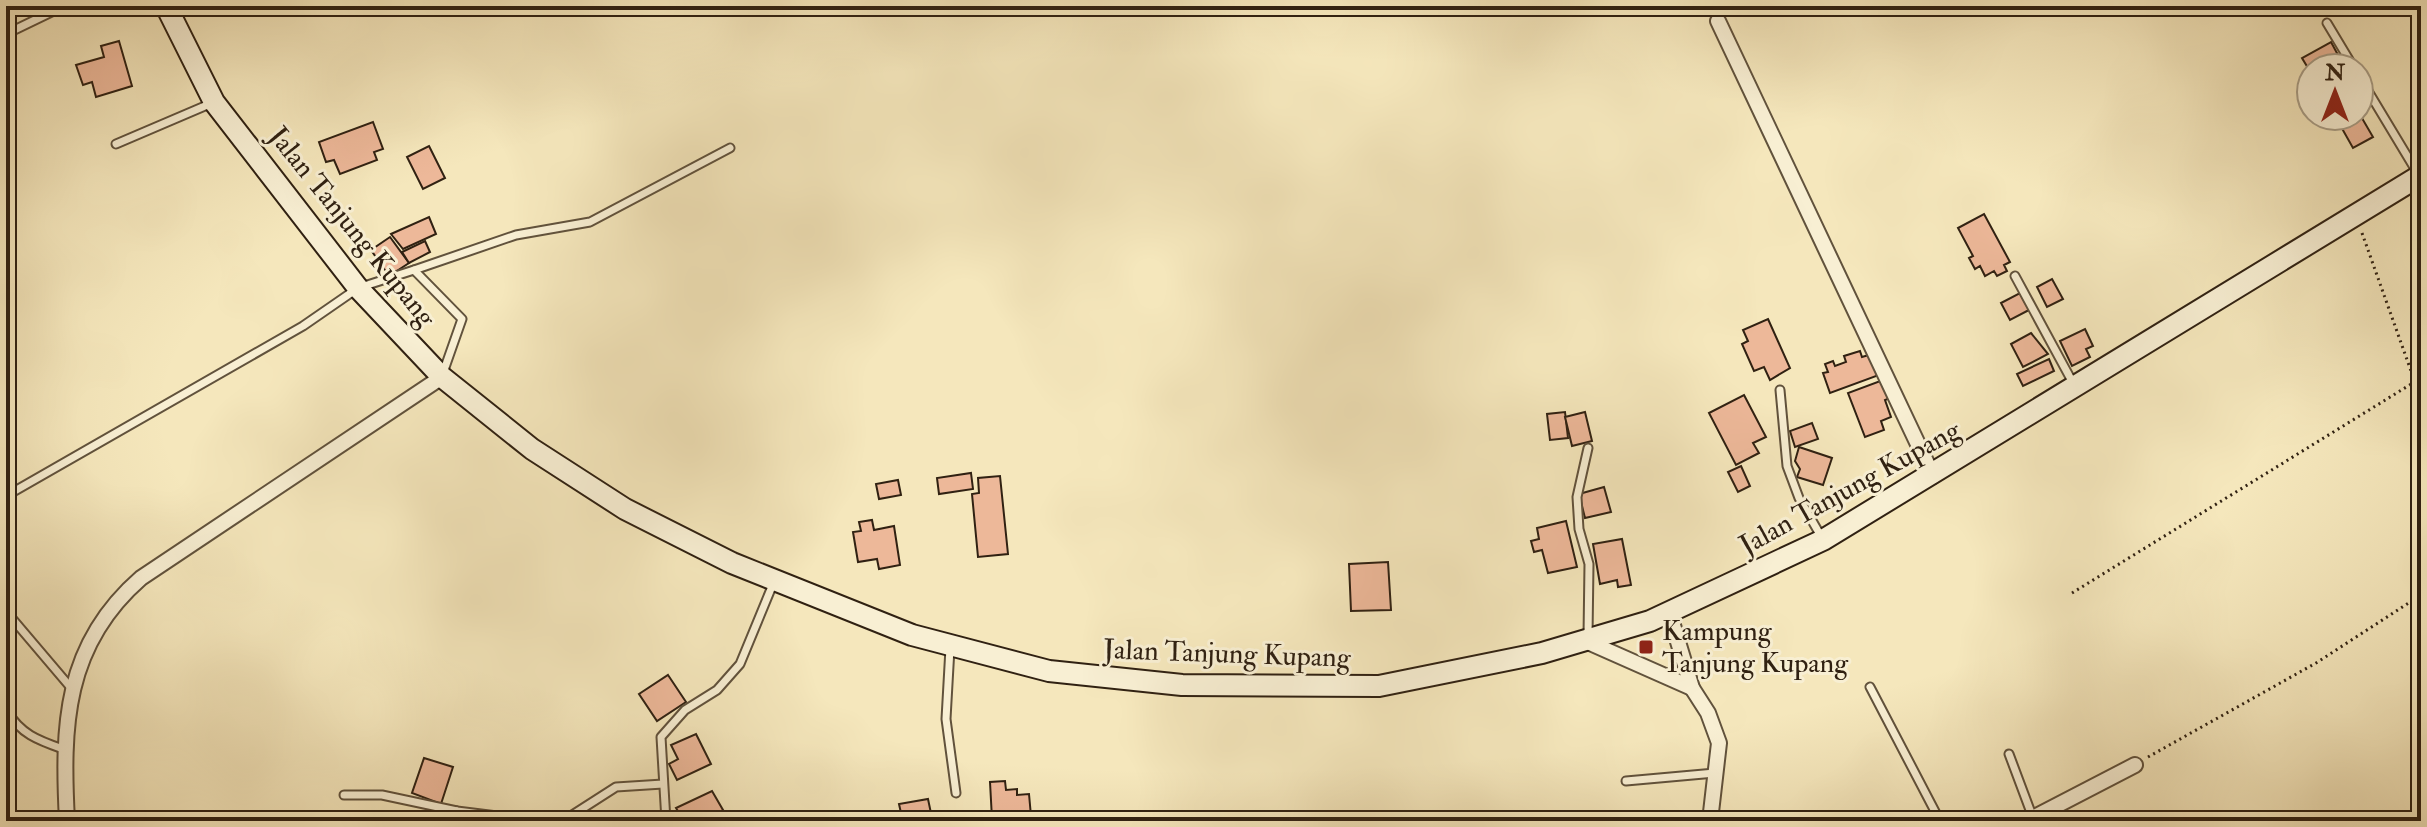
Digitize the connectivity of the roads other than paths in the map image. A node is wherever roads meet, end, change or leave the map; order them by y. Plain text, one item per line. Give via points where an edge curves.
1 (64, 6) edge
2 (166, 6) edge
3 (1718, 21) dead end
4 (2327, 23) dead end
5 (6, 34) edge
6 (2344, 52) edge
7 (214, 102) junction
8 (2375, 102) edge
9 (116, 144) dead end
10 (730, 148) dead end
11 (2420, 176) edge
12 (414, 270) junction
13 (2015, 276) dead end
14 (358, 288) junction
15 (442, 377) junction
16 (2076, 389) junction
17 (1780, 390) dead end
18 (1588, 448) dead end
19 (1933, 476) junction
20 (6, 496) edge
21 (1823, 540) junction
22 (774, 582) junction
23 (1669, 612) junction
24 (10, 616) dead end
25 (1588, 642) junction
26 (950, 646) junction
27 (1870, 687) dead end
28 (1692, 688) junction
29 (73, 691) junction
30 (6, 710) edge
31 (63, 749) junction
32 (2009, 754) dead end
33 (2135, 765) road end
34 (1717, 772) junction
35 (1626, 781) dead end
36 (663, 784) junction
37 (956, 793) dead end
38 (344, 795) dead end
39 (457, 811) junction
40 (2030, 819) edge
41 (67, 821) edge
42 (449, 821) edge
43 (537, 821) edge
44 (563, 821) edge
45 (666, 821) edge
46 (1710, 821) edge
47 (1940, 821) edge

1 - 5 lane
2 - 7 main road, Jalan Tanjung Kupang
3 - 19 street
4 - 6 lane
7 - 9 lane
7 - 14 main road, Jalan Tanjung Kupang
8 - 11 lane
10 - 12 lane via 590,222 516,235
11 - 16 main road, Jalan Tanjung Kupang
12 - 14 lane
12 - 15 lane via 462,319
13 - 16 lane
14 - 15 main road, Jalan Tanjung Kupang
14 - 20 lane via 303,326
15 - 22 main road, Jalan Tanjung Kupang via 532,449 625,509
15 - 29 street via 141,578 114,601 91,635
16 - 19 main road, Jalan Tanjung Kupang
17 - 21 lane via 1787,466
18 - 25 lane via 1577,497 1589,564
19 - 21 main road, Jalan Tanjung Kupang
21 - 23 main road, Jalan Tanjung Kupang
22 - 26 main road, Jalan Tanjung Kupang
22 - 36 lane via 740,664 661,737
23 - 25 main road, Jalan Tanjung Kupang
23 - 28 street
24 - 29 lane
25 - 26 main road, Jalan Tanjung Kupang via 1451,674 1379,686 1323,688 1101,678
25 - 28 street
26 - 37 lane via 946,719
27 - 47 lane
28 - 34 street via 1719,743
29 - 31 street
30 - 31 lane via 32,739
31 - 41 street
32 - 40 lane
33 - 40 street
34 - 35 lane
34 - 46 street
36 - 44 lane via 616,787
36 - 45 lane
38 - 39 lane via 382,795
39 - 42 lane
39 - 43 lane

